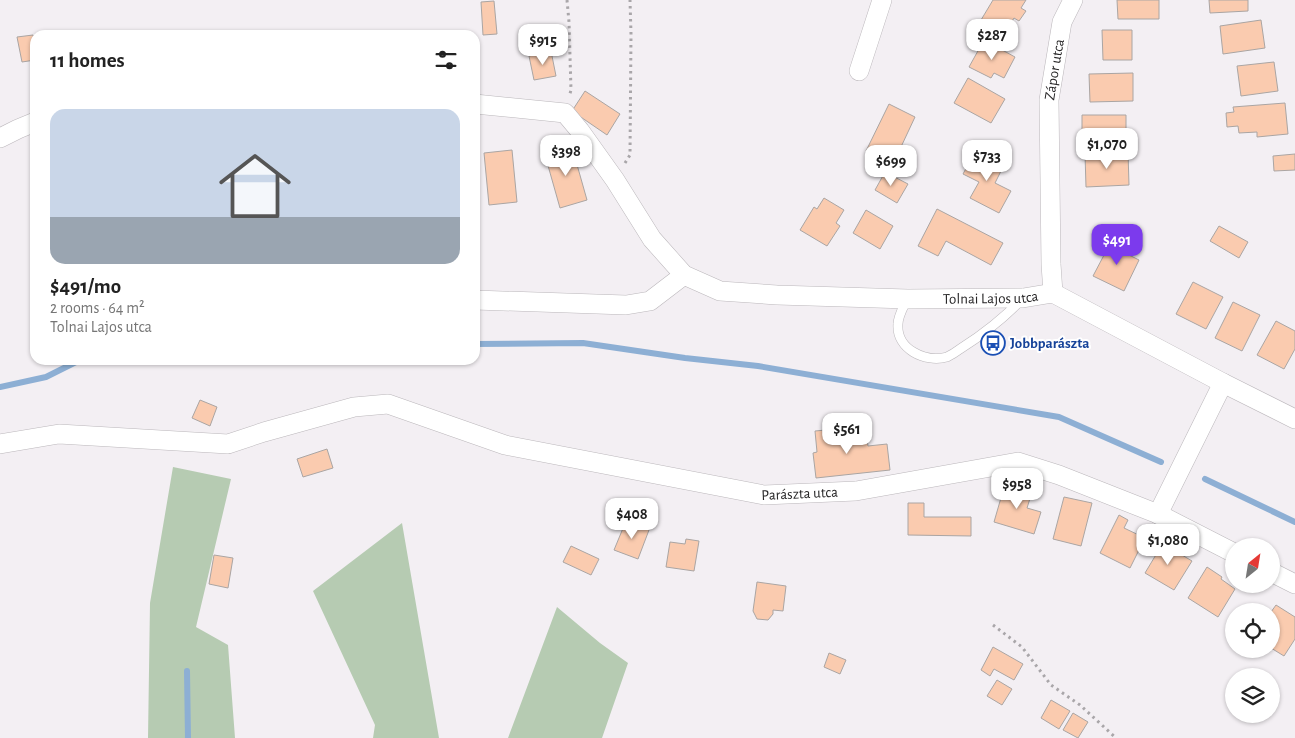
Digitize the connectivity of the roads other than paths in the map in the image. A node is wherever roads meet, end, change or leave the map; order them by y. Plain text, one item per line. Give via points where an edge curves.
1 (882, 0) edge
2 (1073, 0) edge
3 (859, 71) dead end
4 (480, 104) edge
5 (30, 124) edge
6 (0, 138) edge
7 (684, 275) junction
8 (1053, 293) junction
9 (1023, 298) junction
10 (908, 299) junction
11 (480, 300) edge
12 (1223, 383) junction
13 (1295, 419) edge
14 (0, 444) edge
15 (1158, 514) junction
16 (1225, 548) edge
17 (1280, 576) edge
18 (1295, 584) edge

1 - 3 street
2 - 8 street, Zápor utca via 1062,22 1049,100
4 - 7 street via 565,113 615,180 652,239
5 - 6 street
7 - 10 street, Tolnai Lajos utca via 720,291
7 - 11 street via 650,301 626,305
8 - 9 street, Tolnai Lajos utca
8 - 12 street, Tolnai Lajos utca
9 - 10 street, Tolnai Lajos utca
9 - 10 lane via 1008,314 966,345 948,356 933,359 911,352 900,339 898,323
12 - 13 street, Tolnai Lajos utca
12 - 15 street
14 - 15 street, Parászta utca via 59,434 228,444 354,407 388,404 505,444 764,495 856,490 1018,462
15 - 16 street, Parászta utca
17 - 18 street

